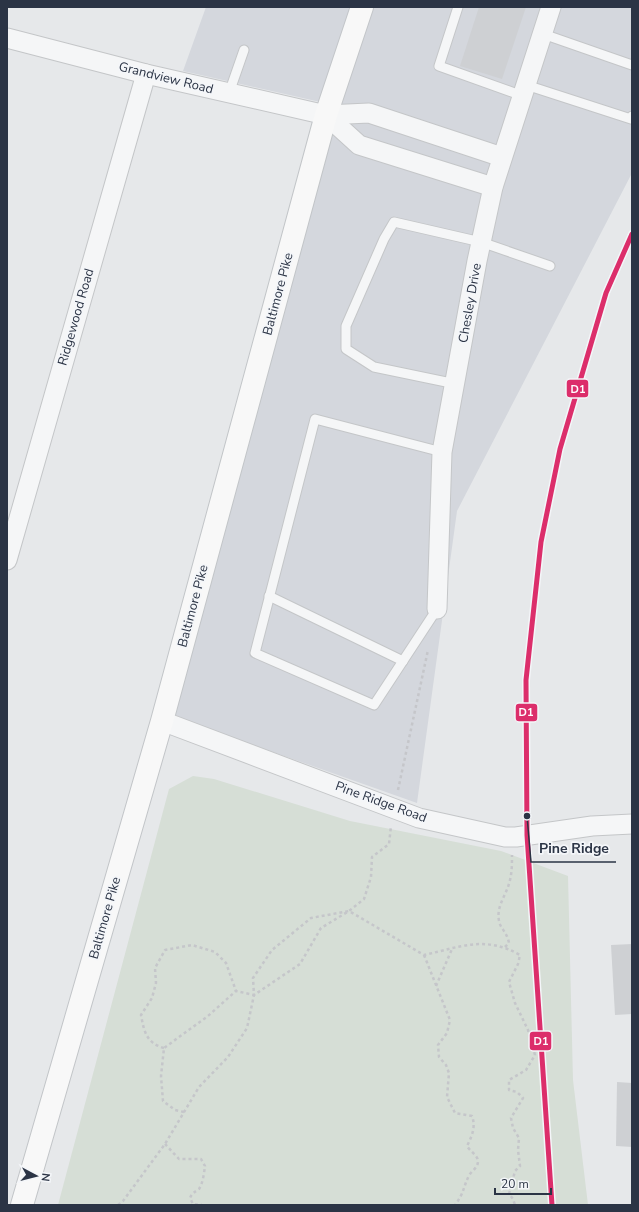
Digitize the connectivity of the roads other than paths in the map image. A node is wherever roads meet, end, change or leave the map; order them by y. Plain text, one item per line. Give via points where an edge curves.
1 (362, 7) edge
2 (458, 7) edge
3 (551, 7) edge
4 (543, 34) junction
5 (7, 38) edge
6 (244, 50) dead end
7 (632, 65) edge
8 (146, 74) junction
9 (524, 90) junction
10 (229, 93) junction
11 (326, 116) junction
12 (632, 116) edge
13 (502, 157) junction
14 (493, 187) junction
15 (481, 242) junction
16 (550, 266) dead end
17 (456, 384) junction
18 (442, 452) junction
19 (7, 560) edge
20 (269, 596) junction
21 (437, 609) joint
22 (403, 661) junction
23 (162, 722) junction
24 (632, 824) edge
25 (22, 1205) edge

1 - 11 main road, Baltimore Pike
2 - 9 lane via 438,66
3 - 4 street, Chesley Drive
4 - 7 lane
4 - 9 street, Chesley Drive
5 - 8 street, Grandview Road
6 - 10 lane
8 - 10 street, Grandview Road
8 - 19 street, Ridgewood Road
9 - 12 lane via 631,119
9 - 13 street, Chesley Drive
10 - 11 street, Grandview Road
11 - 13 street, Grandview Road via 369,113
11 - 14 street, Grandview Road via 360,145
11 - 23 main road, Baltimore Pike
13 - 14 street, Chesley Drive
14 - 15 street, Chesley Drive
15 - 16 lane
15 - 17 street, Chesley Drive
15 - 17 lane via 394,222 346,326 346,349 374,367
17 - 18 street, Chesley Drive
18 - 20 lane via 315,419
18 - 21 street, Chesley Drive
20 - 22 lane
20 - 22 lane via 254,653 374,705
21 - 22 lane
23 - 24 street, Pine Ridge Road via 419,818 505,837 592,826
23 - 25 main road, Baltimore Pike

